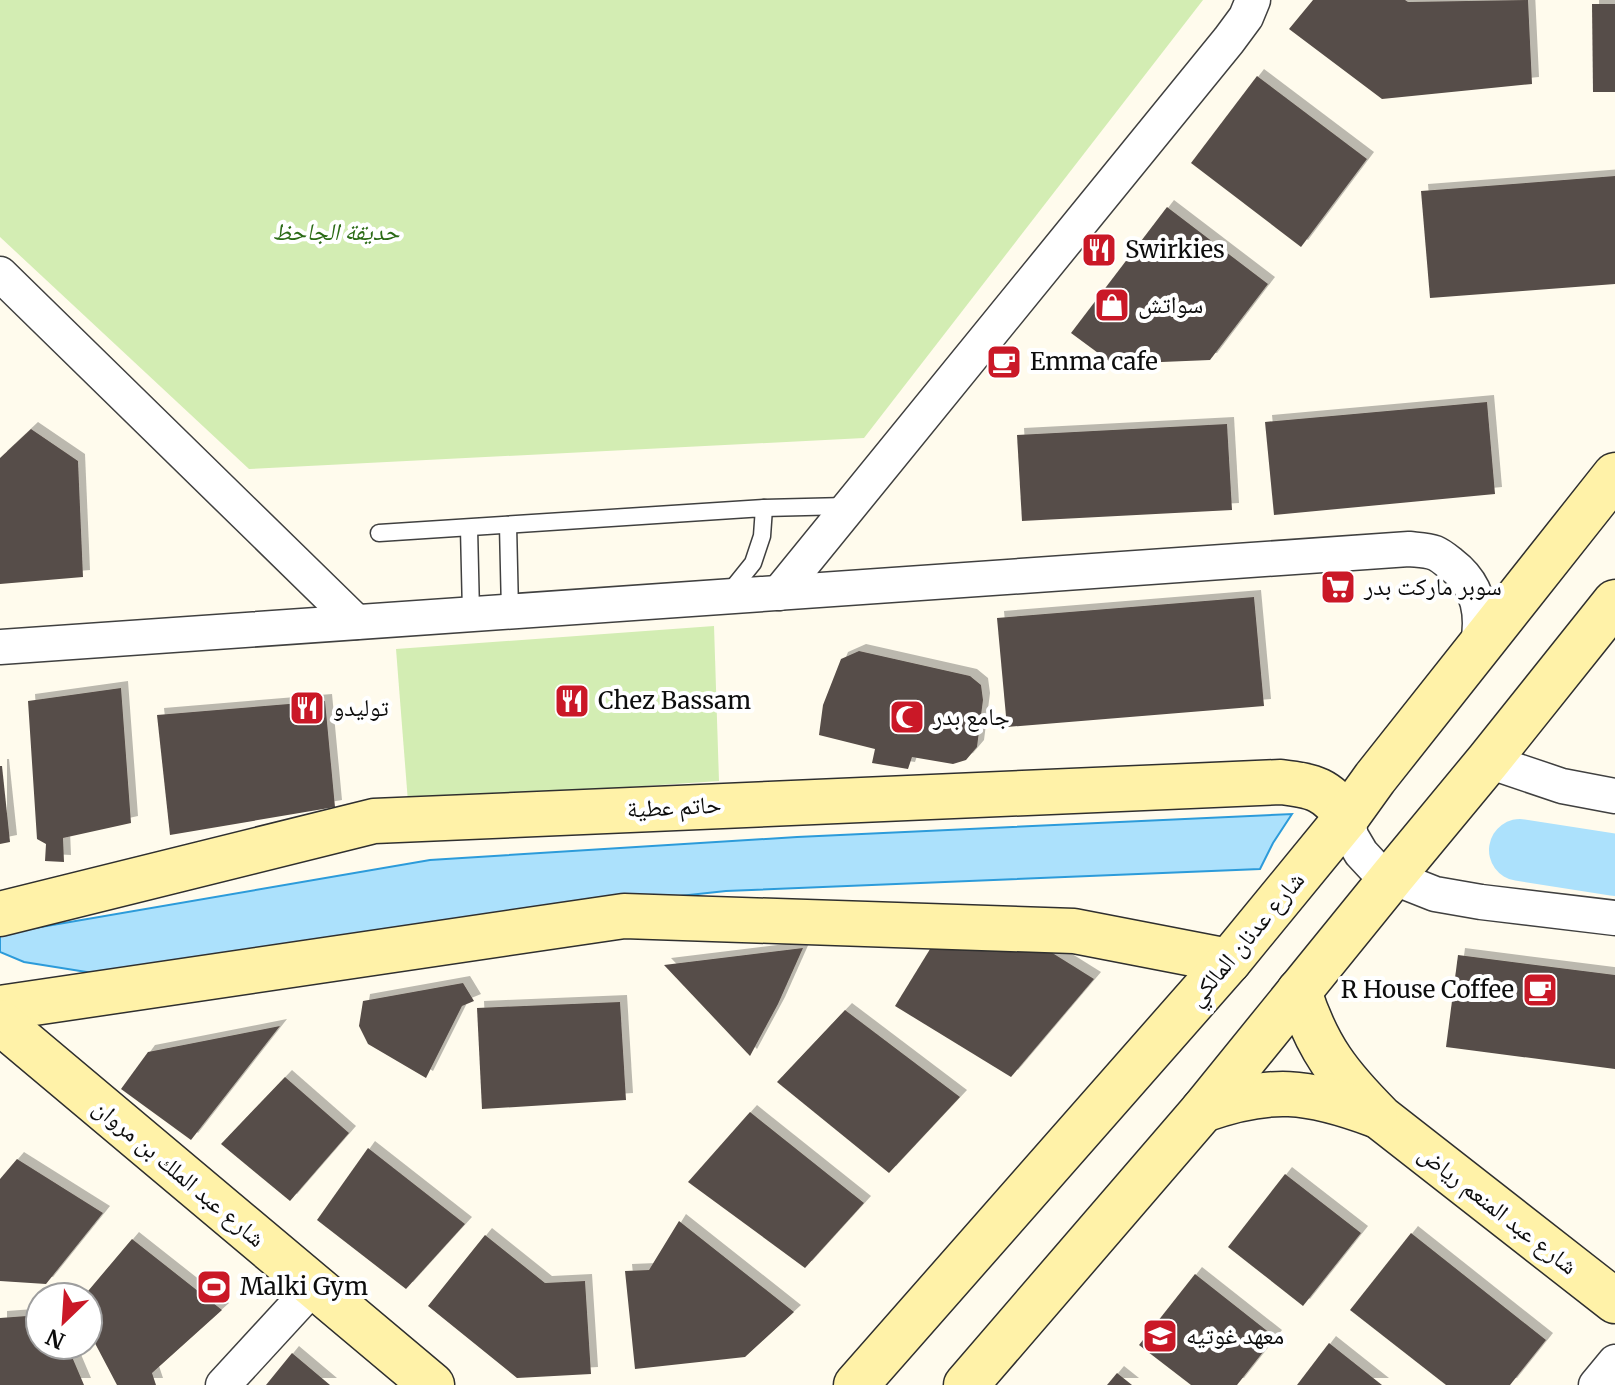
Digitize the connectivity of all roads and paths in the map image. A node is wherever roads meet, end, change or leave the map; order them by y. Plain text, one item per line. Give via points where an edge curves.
1 (1253, 0) edge
2 (0, 274) edge
3 (1615, 475) edge
4 (850, 506) junction
5 (764, 508) junction
6 (508, 525) junction
7 (469, 528) junction
8 (379, 533) dead end
9 (779, 593) junction
10 (728, 595) junction
11 (1615, 602) edge
12 (510, 611) junction
13 (471, 613) junction
14 (356, 622) junction
15 (0, 647) edge
16 (1477, 650) junction
17 (1488, 761) junction
18 (1615, 796) edge
19 (1347, 817) junction
20 (1392, 877) junction
21 (0, 914) edge
22 (1615, 918) edge
23 (1229, 961) junction
24 (1299, 991) junction
25 (0, 1008) edge
26 (0, 1022) edge
27 (1203, 1110) junction
28 (1381, 1118) junction
29 (314, 1286) junction
30 (1615, 1301) edge
31 (1615, 1362) edge
32 (223, 1385) edge
33 (432, 1385) edge
34 (856, 1385) edge
35 (966, 1385) edge
36 (1596, 1385) edge

1 - 4 street via 1229,40
2 - 14 street
3 - 16 street, شارع عدنان المالكي
4 - 5 lane
4 - 9 street
5 - 6 lane
5 - 10 lane via 753,563
6 - 7 lane
6 - 12 lane
7 - 8 lane
7 - 13 lane
9 - 10 street
9 - 16 street via 1409,549 1437,553 1460,570 1480,607
10 - 12 street
11 - 17 street
12 - 13 street
13 - 14 street
14 - 15 street
16 - 19 street, شارع عدنان المالكي
17 - 18 street via 1562,786
17 - 20 street
19 - 20 street via 1361,853
19 - 21 street, حاتم عطية via 1320,790 1281,782 374,821
19 - 23 street, شارع عدنان المالكي
20 - 22 street via 1435,894
20 - 24 street
23 - 25 street via 1074,931 624,916
23 - 34 street, شارع عدنان المالكي
24 - 27 street
24 - 28 street, شارع عبد المنعم رياض via 1332,1065
26 - 29 street, شارع عبد الملك بن مروان
27 - 28 street, شارع عبد المنعم رياض via 1285,1093 1340,1102
27 - 35 street
28 - 30 street, شارع عبد المنعم رياض
29 - 32 street
29 - 33 street, شارع عبد الملك بن مروان
31 - 36 street

